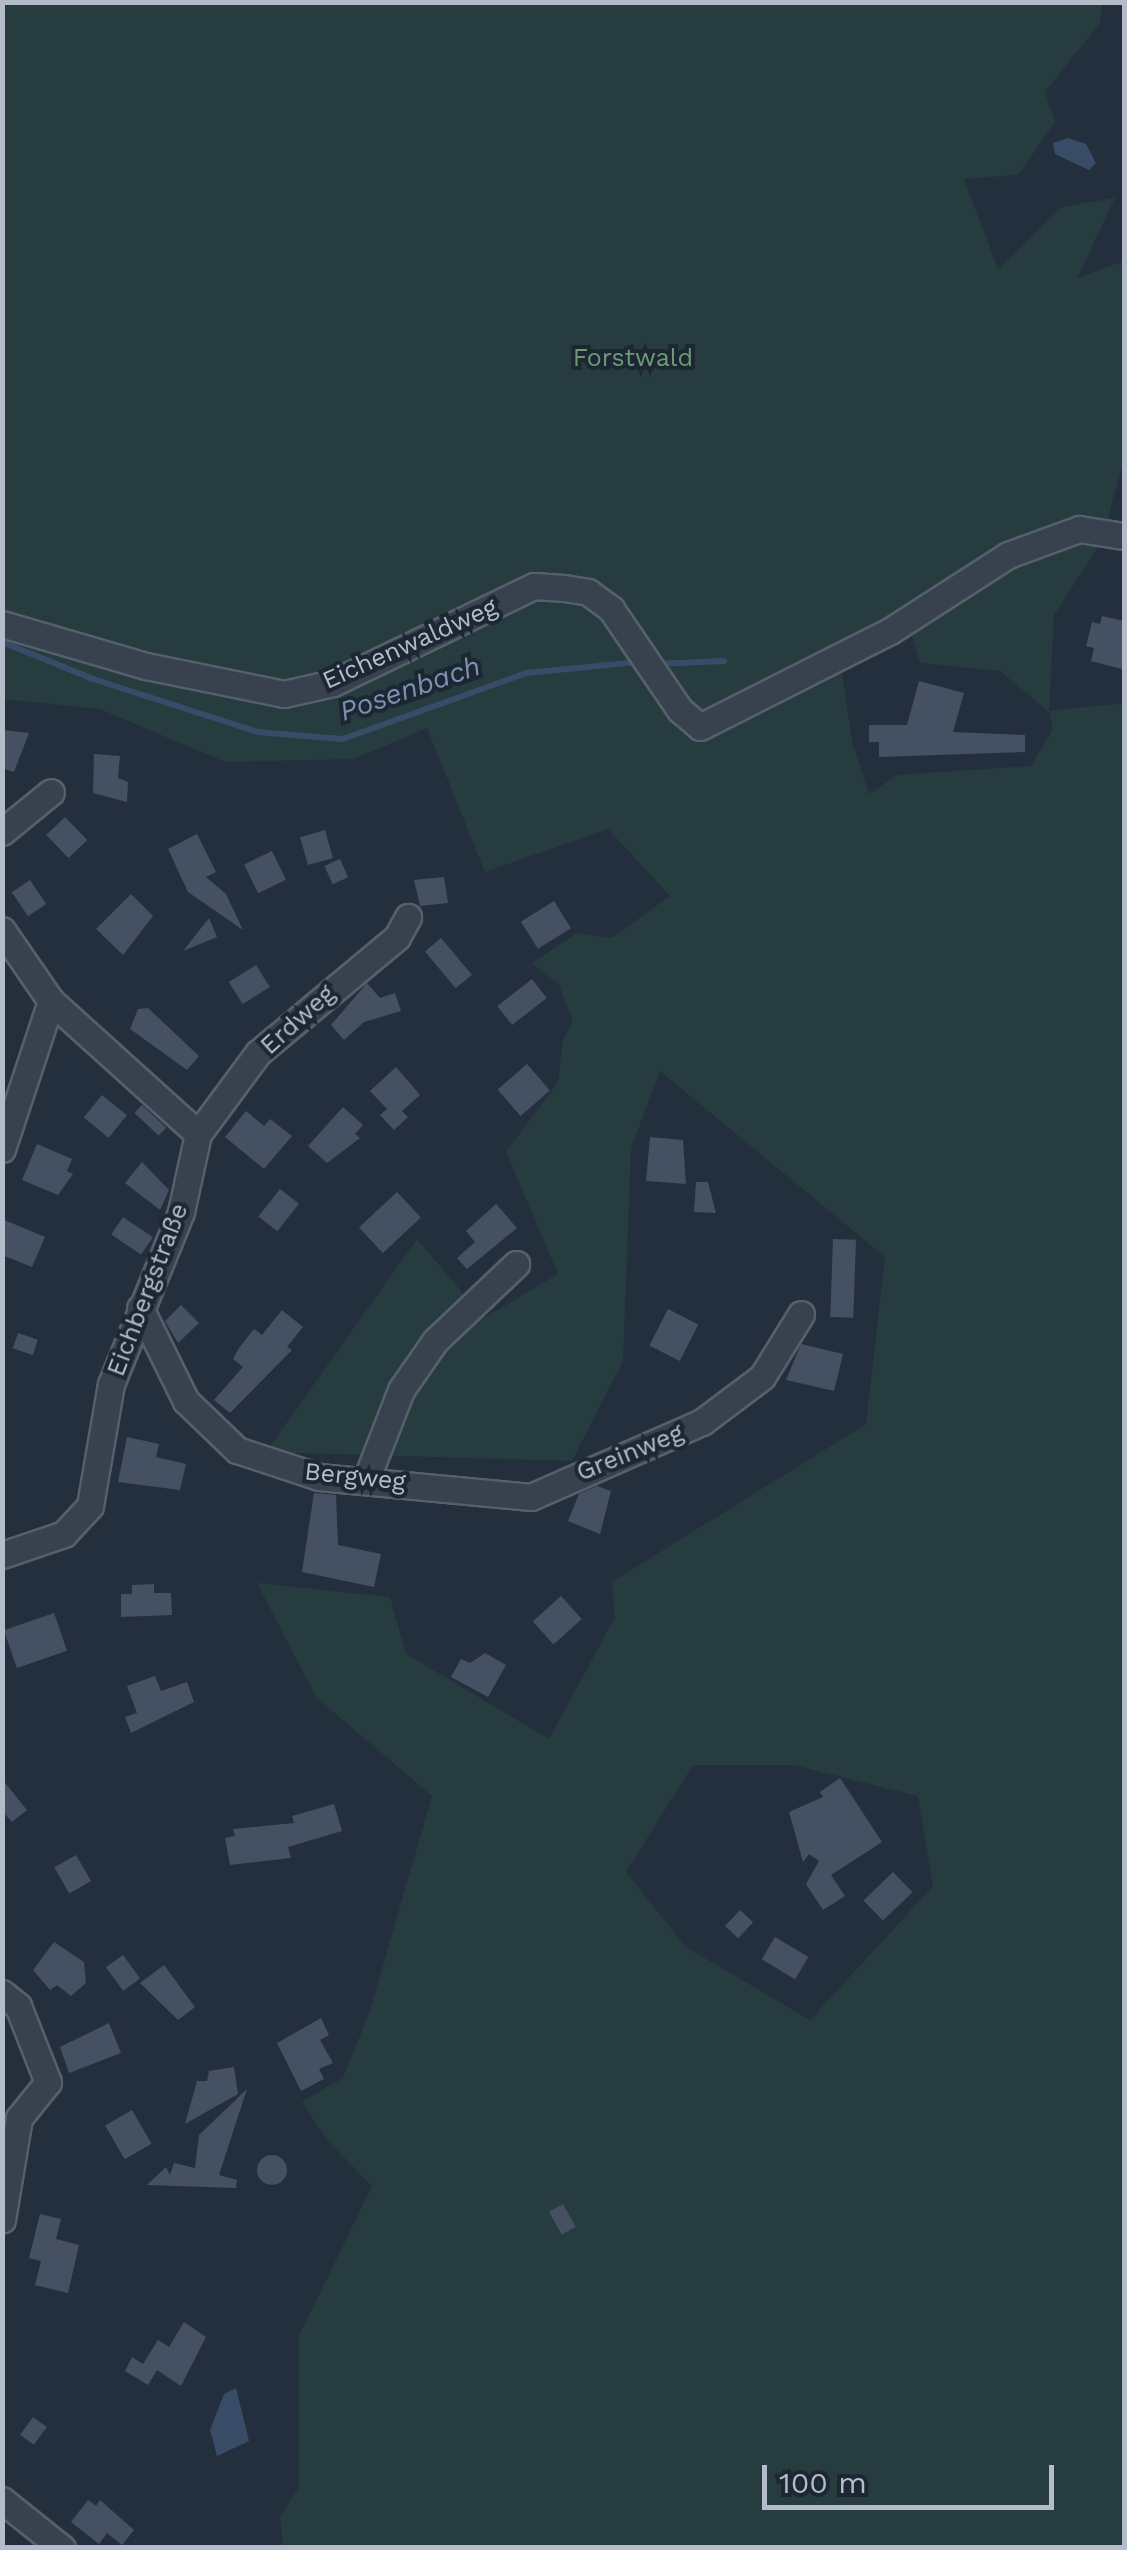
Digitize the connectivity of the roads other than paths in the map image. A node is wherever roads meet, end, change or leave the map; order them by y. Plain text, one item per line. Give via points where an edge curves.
1 (1124, 536) edge
2 (2, 624) edge
3 (50, 792) dead end
4 (2, 832) edge
5 (408, 917) dead end
6 (2, 930) edge
7 (51, 1002) junction
8 (198, 1134) junction
9 (2, 1150) edge
10 (516, 1264) dead end
11 (140, 1308) junction
12 (801, 1314) dead end
13 (366, 1480) junction
14 (531, 1497) joint
15 (2, 1554) edge
16 (2, 1993) edge
17 (2, 2220) edge
18 (2, 2500) edge
19 (62, 2548) edge

1 - 2 street, Eichenwaldweg via 1080,529 1008,555 890,632 700,727 611,608 588,592 564,588 534,586 332,683 284,694 146,666
3 - 4 street
5 - 8 street, Erdweg via 397,937 258,1054
6 - 7 street
7 - 8 street
7 - 9 street
8 - 11 street, Eichbergstraße via 181,1212
10 - 13 street via 435,1342 401,1390
11 - 13 street, Bergweg via 186,1401 238,1450 319,1477
11 - 15 street, Eichbergstraße via 110,1384 90,1506 64,1534
12 - 14 street, Greinweg via 762,1377 702,1422
13 - 14 street, Bergweg
16 - 17 street via 18,2006 48,2082 19,2118
18 - 19 street

